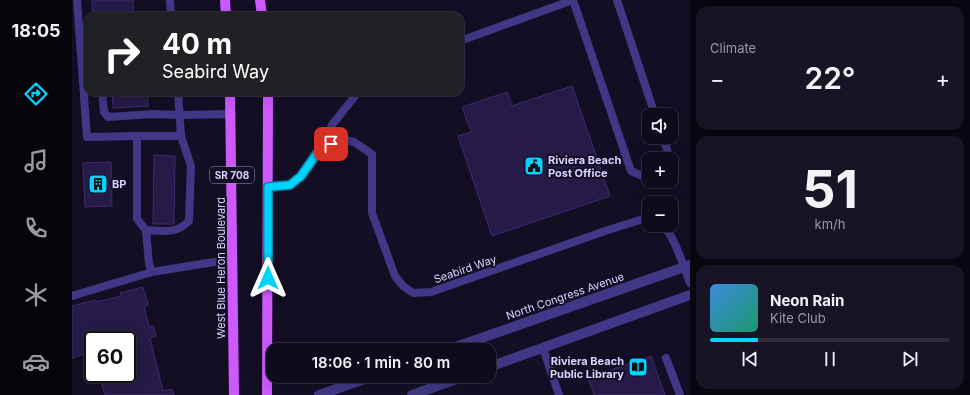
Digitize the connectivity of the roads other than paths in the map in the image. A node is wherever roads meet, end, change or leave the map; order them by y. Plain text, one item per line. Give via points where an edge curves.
1 (77, 0) edge
2 (170, 0) edge
3 (225, 0) edge
4 (260, 0) edge
5 (573, 0) edge
6 (617, 0) edge
7 (171, 12) edge
8 (226, 12) edge
9 (262, 12) edge
10 (464, 40) edge
11 (84, 45) edge
12 (86, 96) edge
13 (102, 96) edge
14 (178, 96) edge
15 (230, 96) edge
16 (268, 96) edge
17 (355, 96) edge
18 (653, 108) edge
19 (231, 114) junction
20 (180, 115) junction
21 (136, 136) junction
22 (181, 136) junction
23 (320, 149) junction
24 (642, 175) edge
25 (268, 187) junction
26 (642, 220) edge
27 (146, 230) junction
28 (667, 232) edge
29 (233, 259) junction
30 (687, 266) edge
31 (152, 272) junction
32 (690, 283) edge
33 (690, 295) edge
34 (72, 296) edge
35 (467, 343) edge
36 (543, 348) junction
37 (666, 358) dead end
38 (496, 365) edge
39 (353, 383) edge
40 (446, 383) edge
41 (417, 394) edge
42 (234, 395) edge
43 (267, 395) edge
44 (320, 395) edge
45 (559, 395) edge
46 (680, 395) edge

1 - 11 lane
2 - 7 lane
3 - 8 main road
4 - 9 main road
5 - 10 lane
5 - 24 lane via 631,171
6 - 18 lane
12 - 21 lane via 87,137
13 - 20 lane via 104,112 108,117
14 - 20 lane
15 - 19 main road, West Blue Heron Boulevard / SR 708
16 - 25 main road, SR 708
17 - 23 lane via 332,126
19 - 20 lane
19 - 29 main road, West Blue Heron Boulevard / SR 708
20 - 22 lane
21 - 22 lane
21 - 27 lane via 137,219
22 - 27 lane via 191,166 189,221 181,229
23 - 25 lane via 301,176 290,185
23 - 26 lane, Seabird Way via 342,139 354,142 372,154 372,213 395,276 413,293 431,292
25 - 43 main road, SR 708
27 - 31 lane
28 - 30 lane
29 - 31 lane
29 - 42 main road, West Blue Heron Boulevard / SR 708
30 - 32 lane
30 - 35 street, North Congress Avenue
31 - 34 lane
33 - 36 street
36 - 38 street
36 - 45 lane
37 - 46 lane
39 - 44 street
40 - 41 street

